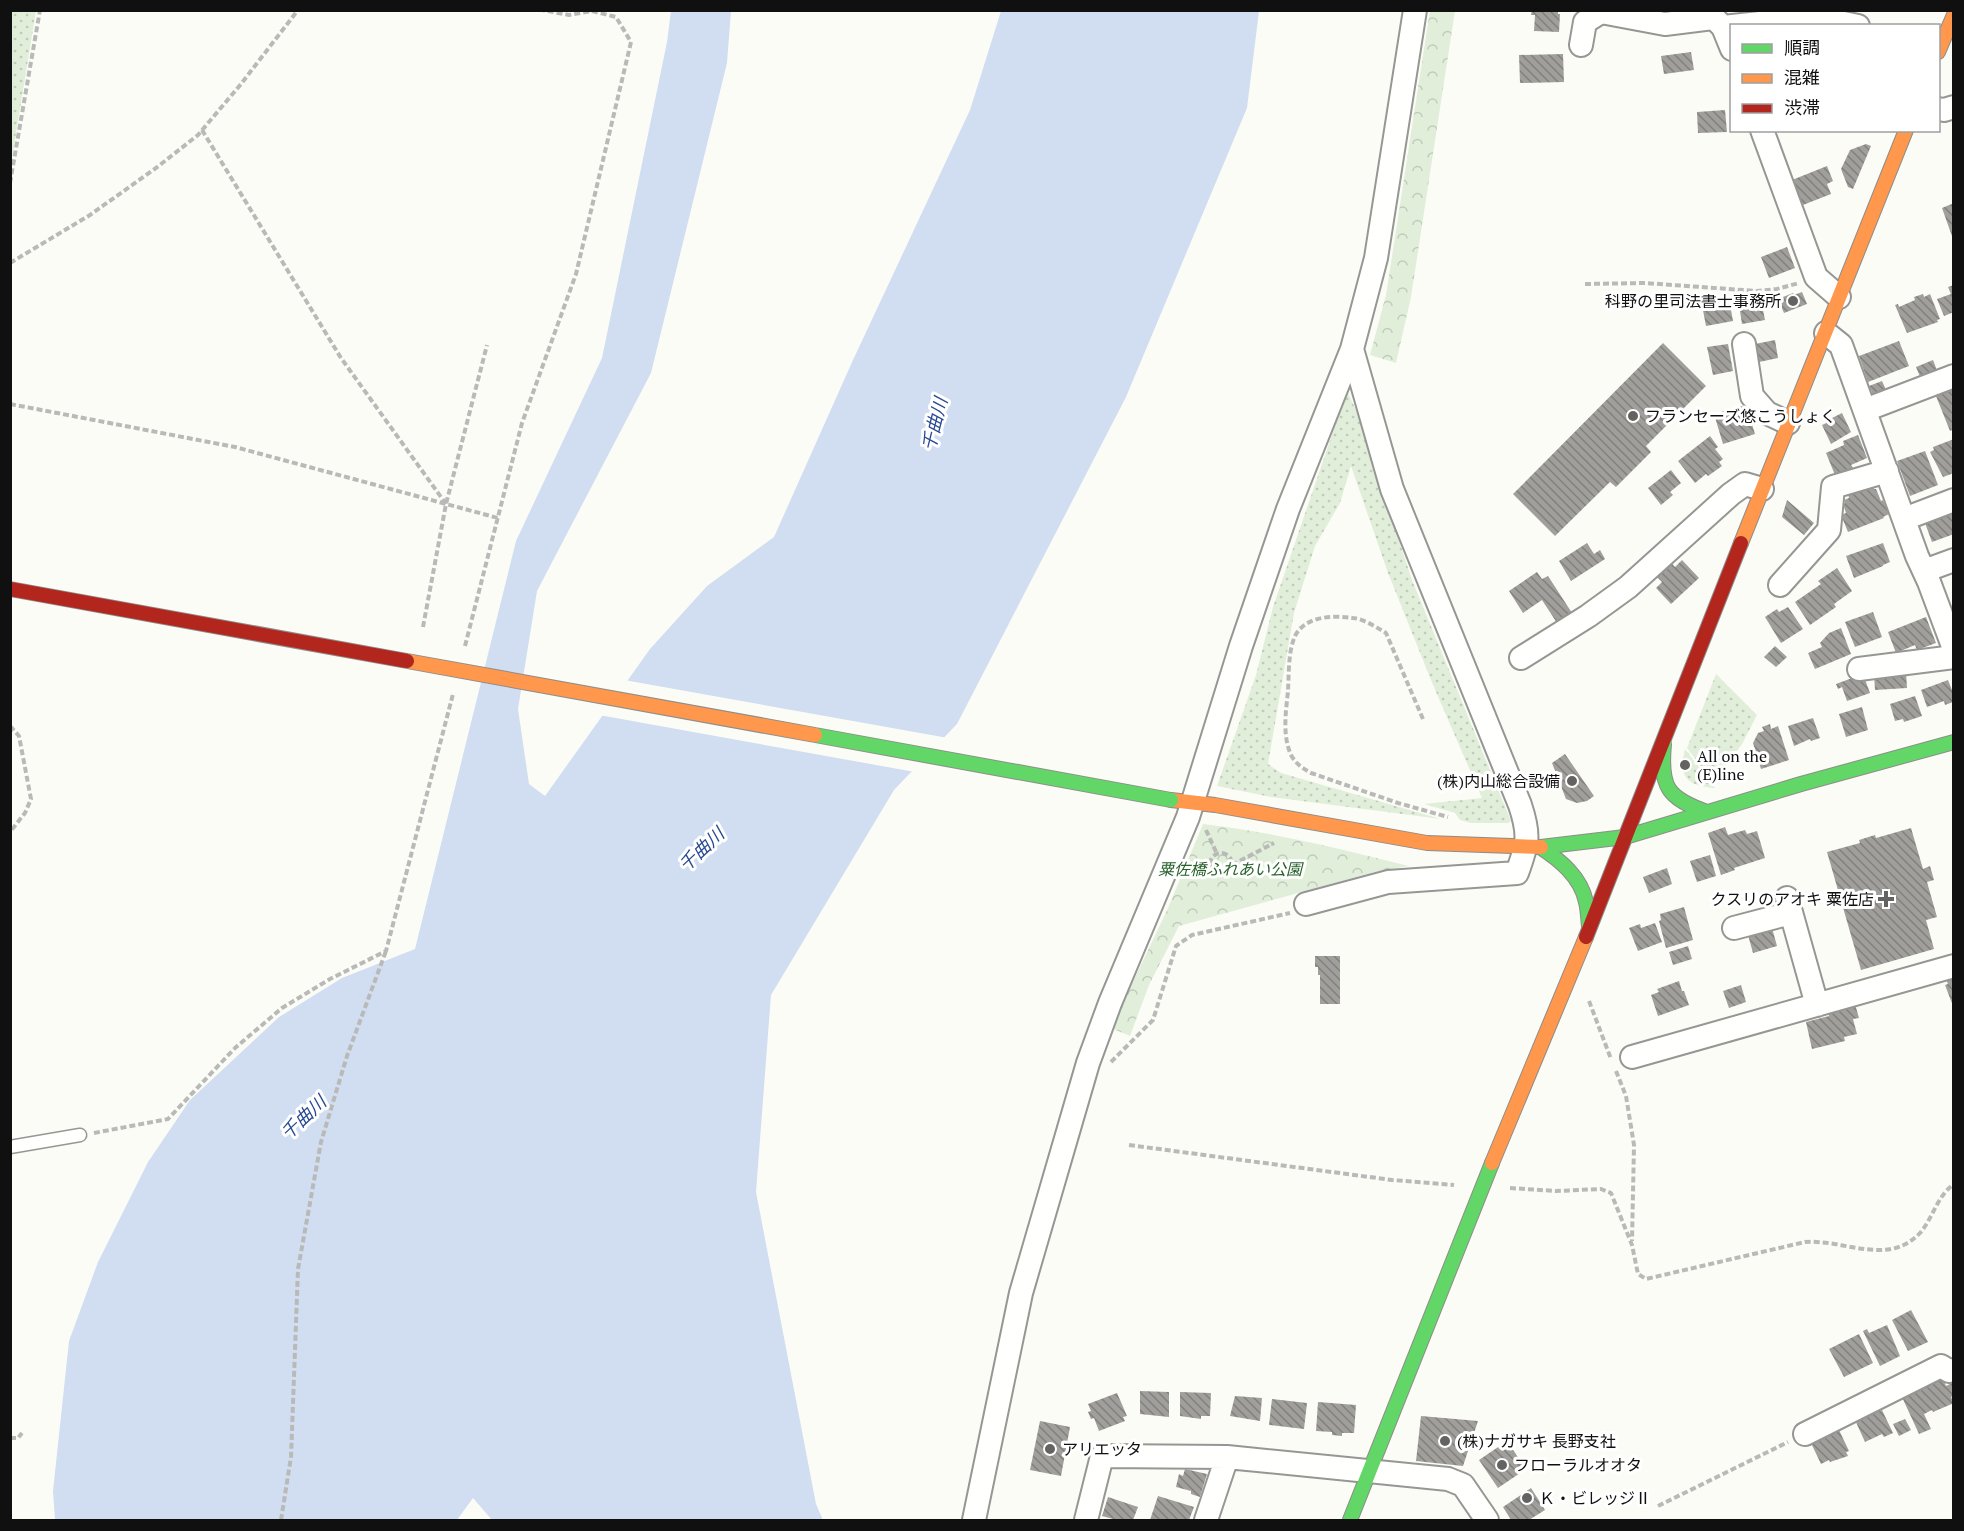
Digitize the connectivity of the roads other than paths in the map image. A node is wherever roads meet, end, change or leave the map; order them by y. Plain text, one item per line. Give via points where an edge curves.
1 (1415, 10) edge
2 (1715, 18) edge
3 (1741, 24) edge
4 (1848, 24) edge
5 (1730, 25) edge
6 (1581, 45) dead end
7 (1730, 47) edge
8 (1763, 132) edge
9 (1905, 132) edge
10 (1839, 297) junction
11 (1826, 333) junction
12 (1744, 344) dead end
13 (1352, 349) junction
14 (1953, 376) edge
15 (1865, 410) junction
16 (1788, 423) junction
17 (1887, 471) junction
18 (1762, 489) junction
19 (1953, 500) edge
20 (1904, 519) junction
21 (1953, 560) edge
22 (1924, 571) junction
23 (1780, 585) dead end
24 (10, 589) edge
25 (1953, 649) edge
26 (1953, 657) edge
27 (1521, 658) dead end
28 (1859, 669) dead end
29 (1665, 736) junction
30 (1953, 742) edge
31 (1182, 801) junction
32 (1707, 812) junction
33 (1625, 837) junction
34 (1533, 847) junction
35 (1306, 904) road end
36 (1589, 926) junction
37 (1734, 928) dead end
38 (1953, 966) edge
39 (1817, 1005) junction
40 (1632, 1057) dead end
41 (80, 1136) road end
42 (10, 1147) edge
43 (1953, 1370) edge
44 (1805, 1434) road end
45 (1227, 1458) junction
46 (1369, 1472) junction
47 (974, 1521) edge
48 (1086, 1521) edge
49 (1206, 1521) edge
50 (1350, 1521) edge
51 (1487, 1521) edge

1 - 13 street via 1376,258
2 - 5 street
2 - 6 street via 1665,24 1601,12 1585,22
2 - 7 street
3 - 4 street via 1805,18
8 - 10 street via 1816,277
9 - 10 street
10 - 11 street
11 - 15 street via 1841,345
11 - 16 street
12 - 16 street via 1752,396 1767,413
13 - 31 street via 1288,509
13 - 34 street via 1392,489 1520,805
14 - 15 street
15 - 17 street
16 - 18 street
17 - 20 street
17 - 23 street via 1833,488 1829,530
18 - 27 street via 1745,484 1628,587
18 - 29 street
19 - 20 street
20 - 22 street
21 - 22 street
22 - 25 street
24 - 31 street, bridge
26 - 28 street
29 - 32 street via 1664,780 1680,801
29 - 33 street
30 - 32 street
31 - 34 street via 1427,843
31 - 47 street via 1082,1082 1021,1293
32 - 33 street
33 - 34 street
33 - 36 street
34 - 35 street via 1517,873 1388,882
34 - 36 street via 1557,858 1574,877 1585,897
36 - 46 street
37 - 39 street via 1789,906
38 - 39 street
39 - 40 street
41 - 42 lane
43 - 44 street via 1941,1366
45 - 46 street
45 - 48 street via 1102,1456
45 - 49 street
46 - 50 street
46 - 51 street via 1448,1479 1463,1485

